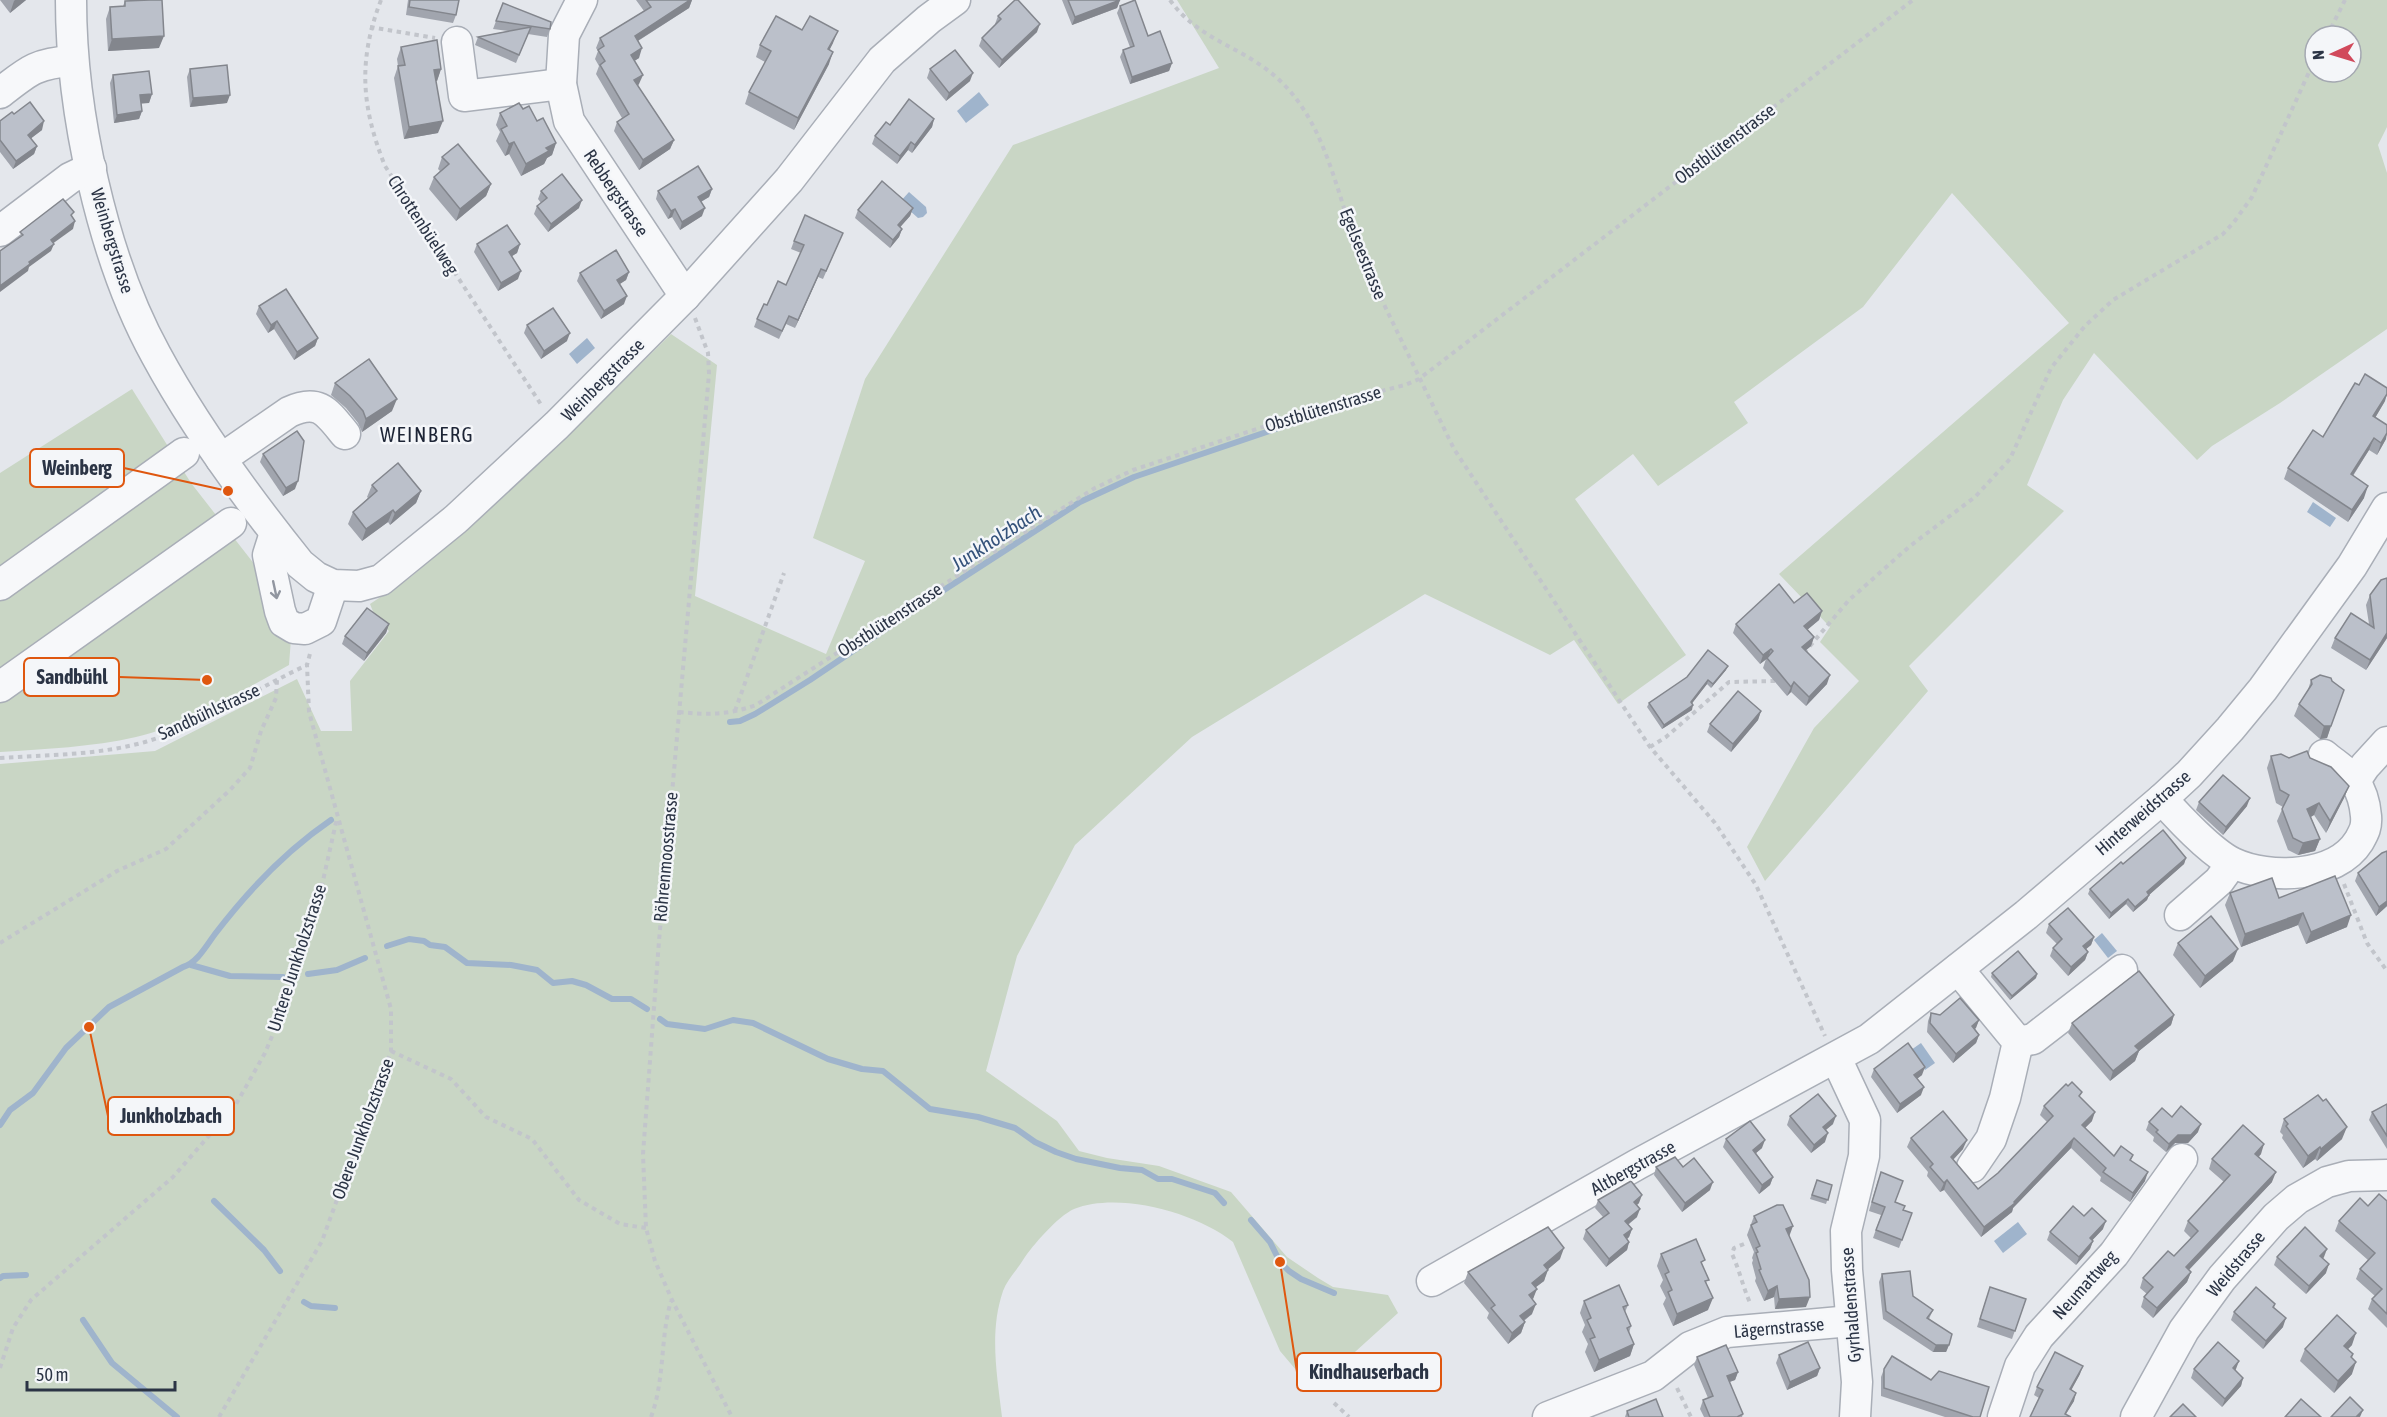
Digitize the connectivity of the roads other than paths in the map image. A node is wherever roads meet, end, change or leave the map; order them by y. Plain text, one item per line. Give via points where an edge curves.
1 (71, 0) edge
2 (582, 0) edge
3 (955, 0) edge
4 (457, 42) road end
5 (73, 61) junction
6 (561, 84) junction
7 (0, 93) edge
8 (91, 168) junction
9 (0, 231) edge
10 (686, 296) junction
11 (345, 434) dead end
12 (184, 453) dead end
13 (221, 459) junction
14 (2387, 508) edge
15 (231, 523) dead end
16 (275, 533) junction
17 (0, 585) edge
18 (333, 585) junction
19 (0, 687) edge
20 (2387, 742) edge
21 (2324, 755) dead end
22 (2355, 781) junction
23 (2162, 799) junction
24 (2232, 863) junction
25 (2180, 915) dead end
26 (1958, 969) junction
27 (2122, 970) dead end
28 (2018, 1042) junction
29 (1836, 1058) junction
30 (2182, 1159) dead end
31 (1972, 1167) dead end
32 (2387, 1175) edge
33 (1432, 1281) dead end
34 (1851, 1321) junction
35 (1548, 1417) edge
36 (1855, 1417) edge
37 (2003, 1417) edge
38 (2136, 1417) edge

1 - 5 street, Weinbergstrasse
2 - 6 street, Rebbergstrasse via 564,34
3 - 10 street, Weinbergstrasse via 882,60 789,180
4 - 6 street via 466,109
5 - 7 street via 36,67
5 - 8 street, Weinbergstrasse
6 - 10 street, Rebbergstrasse via 569,121
8 - 9 street via 70,178
8 - 13 street, Weinbergstrasse via 130,299 155,354
10 - 18 street, Weinbergstrasse via 456,519 381,580 359,586
11 - 13 street via 327,411 300,407
12 - 17 street
13 - 16 street, Weinbergstrasse
14 - 23 street, Hinterweidstrasse via 2352,566 2263,689
15 - 19 street
16 - 18 street, Weinbergstrasse via 300,564
16 -> 18 street via 268,555 284,622 294,628 305,628 321,621
20 - 22 street
21 - 22 street
22 - 24 street via 2365,802 2367,827 2348,856 2322,868 2280,874
23 - 24 street
23 - 26 street, Hinterweidstrasse
24 - 25 street via 2219,881
26 - 28 street
26 - 29 street, Hinterweidstrasse via 1869,1039
27 - 28 street via 2033,1039
28 - 31 street via 1991,1139
29 - 33 street, Altbergstrasse
29 - 34 street, Gyrhaldenstrasse via 1865,1120 1866,1138 1846,1231
30 - 37 street, Neumattweg via 2114,1254 2039,1336 2020,1366
32 - 38 street, Weidstrasse via 2327,1182 2297,1198 2276,1217 2222,1278 2184,1330
34 - 35 street, Lägernstrasse via 1727,1332 1690,1347 1653,1376
34 - 36 street, Gyrhaldenstrasse via 1857,1382

